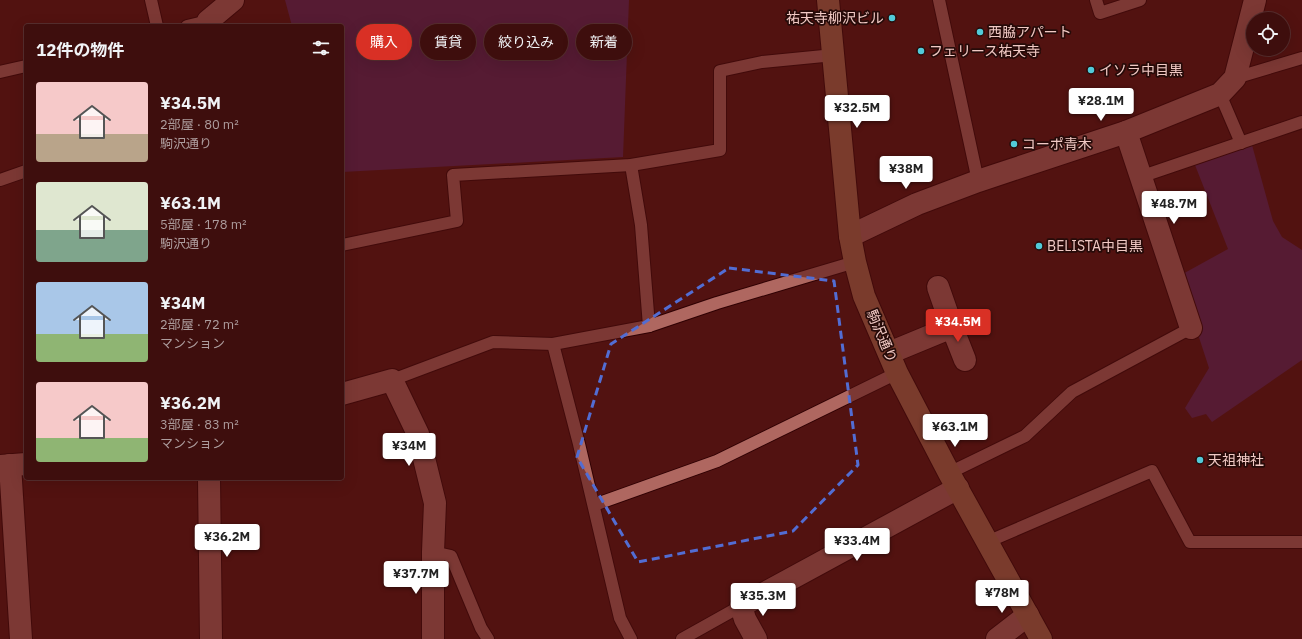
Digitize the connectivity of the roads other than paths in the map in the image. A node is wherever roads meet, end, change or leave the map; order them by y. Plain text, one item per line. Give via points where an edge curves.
1 (151, 0) edge
2 (233, 0) edge
3 (828, 0) edge
4 (939, 0) edge
5 (1096, 0) edge
6 (1140, 0) edge
7 (1255, 0) edge
8 (208, 23) edge
9 (156, 24) edge
10 (834, 56) junction
11 (1302, 58) edge
12 (24, 66) edge
13 (0, 72) edge
14 (1235, 78) junction
15 (1220, 94) junction
16 (1302, 122) edge
17 (1126, 132) junction
18 (1241, 143) junction
19 (630, 165) junction
20 (24, 171) edge
21 (1140, 177) junction
22 (0, 180) edge
23 (978, 181) junction
24 (850, 236) junction
25 (344, 245) edge
26 (855, 262) junction
27 (938, 287) dead end
28 (649, 326) junction
29 (952, 327) junction
30 (1191, 328) joint
31 (553, 344) junction
32 (889, 353) junction
33 (965, 360) dead end
34 (897, 373) junction
35 (392, 380) junction
36 (344, 393) edge
37 (12, 465) edge
38 (209, 480) edge
39 (953, 480) junction
40 (594, 505) junction
41 (987, 542) junction
42 (1302, 542) edge
43 (434, 552) junction
44 (741, 606) junction
45 (1028, 615) junction
46 (21, 639) edge
47 (211, 639) edge
48 (433, 639) edge
49 (488, 639) edge
50 (631, 639) edge
51 (682, 639) edge
52 (756, 639) edge
53 (997, 639) edge
54 (1041, 639) edge

1 - 9 lane
2 - 8 street
3 - 10 main road, 駒沢通り
4 - 23 lane
5 - 6 lane via 1100,13
7 - 14 street
10 - 19 lane via 762,62 720,71 720,150
10 - 24 main road, 駒沢通り
11 - 14 lane
12 - 13 lane
14 - 15 street
15 - 17 street
15 - 18 lane
16 - 18 lane
17 - 21 street
17 - 23 street
18 - 21 lane
19 - 25 lane via 452,175 457,221
19 - 28 lane via 641,225
20 - 22 lane
21 - 30 street
23 - 24 street via 917,204
24 - 26 main road, 駒沢通り
26 - 28 lane
26 - 32 main road, 駒沢通り via 864,296
27 - 29 street
28 - 31 lane
29 - 32 street
29 - 33 street
30 - 39 lane via 1072,392 1025,436
31 - 35 lane via 493,342
31 - 40 lane
32 - 34 main road, 駒沢通り
34 - 39 main road, 駒沢通り
34 - 40 lane via 717,461
35 - 36 street
35 - 43 street via 418,434 435,503
37 - 46 street
38 - 47 street
39 - 41 main road, 駒沢通り
39 - 44 street
40 - 50 lane via 620,618
41 - 42 lane via 1152,471 1190,542
41 - 45 main road, 駒沢通り
43 - 48 street
43 - 49 lane via 451,556
44 - 51 lane
44 - 52 street via 744,619
45 - 53 street
45 - 54 main road, 駒沢通り

